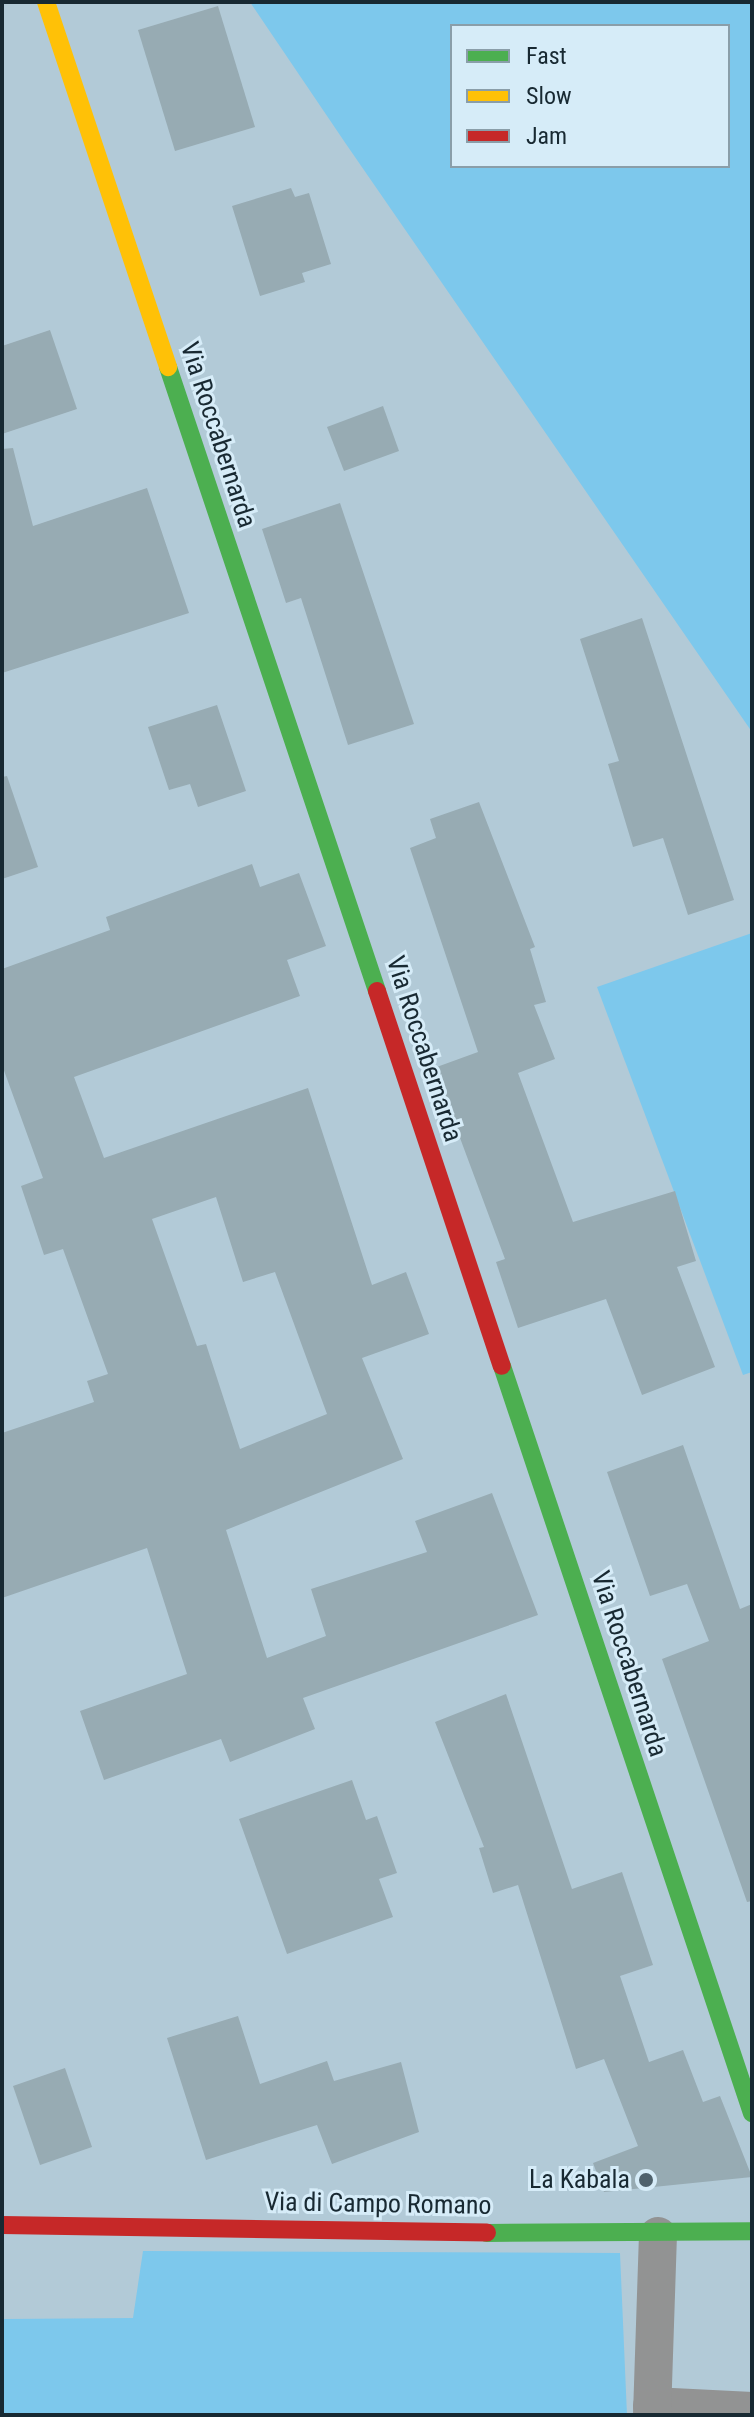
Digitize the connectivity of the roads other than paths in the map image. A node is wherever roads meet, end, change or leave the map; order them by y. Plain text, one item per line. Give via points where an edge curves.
1 (46, 2) edge
2 (752, 2113) edge
3 (2, 2225) edge
4 (752, 2231) edge
5 (658, 2236) junction
6 (652, 2410) edge
7 (752, 2411) edge

1 - 2 street, Via Roccabernarda
3 - 5 street, Via di Campo Romano
4 - 5 street, Via di Campo Romano
5 - 6 street
6 - 7 street

